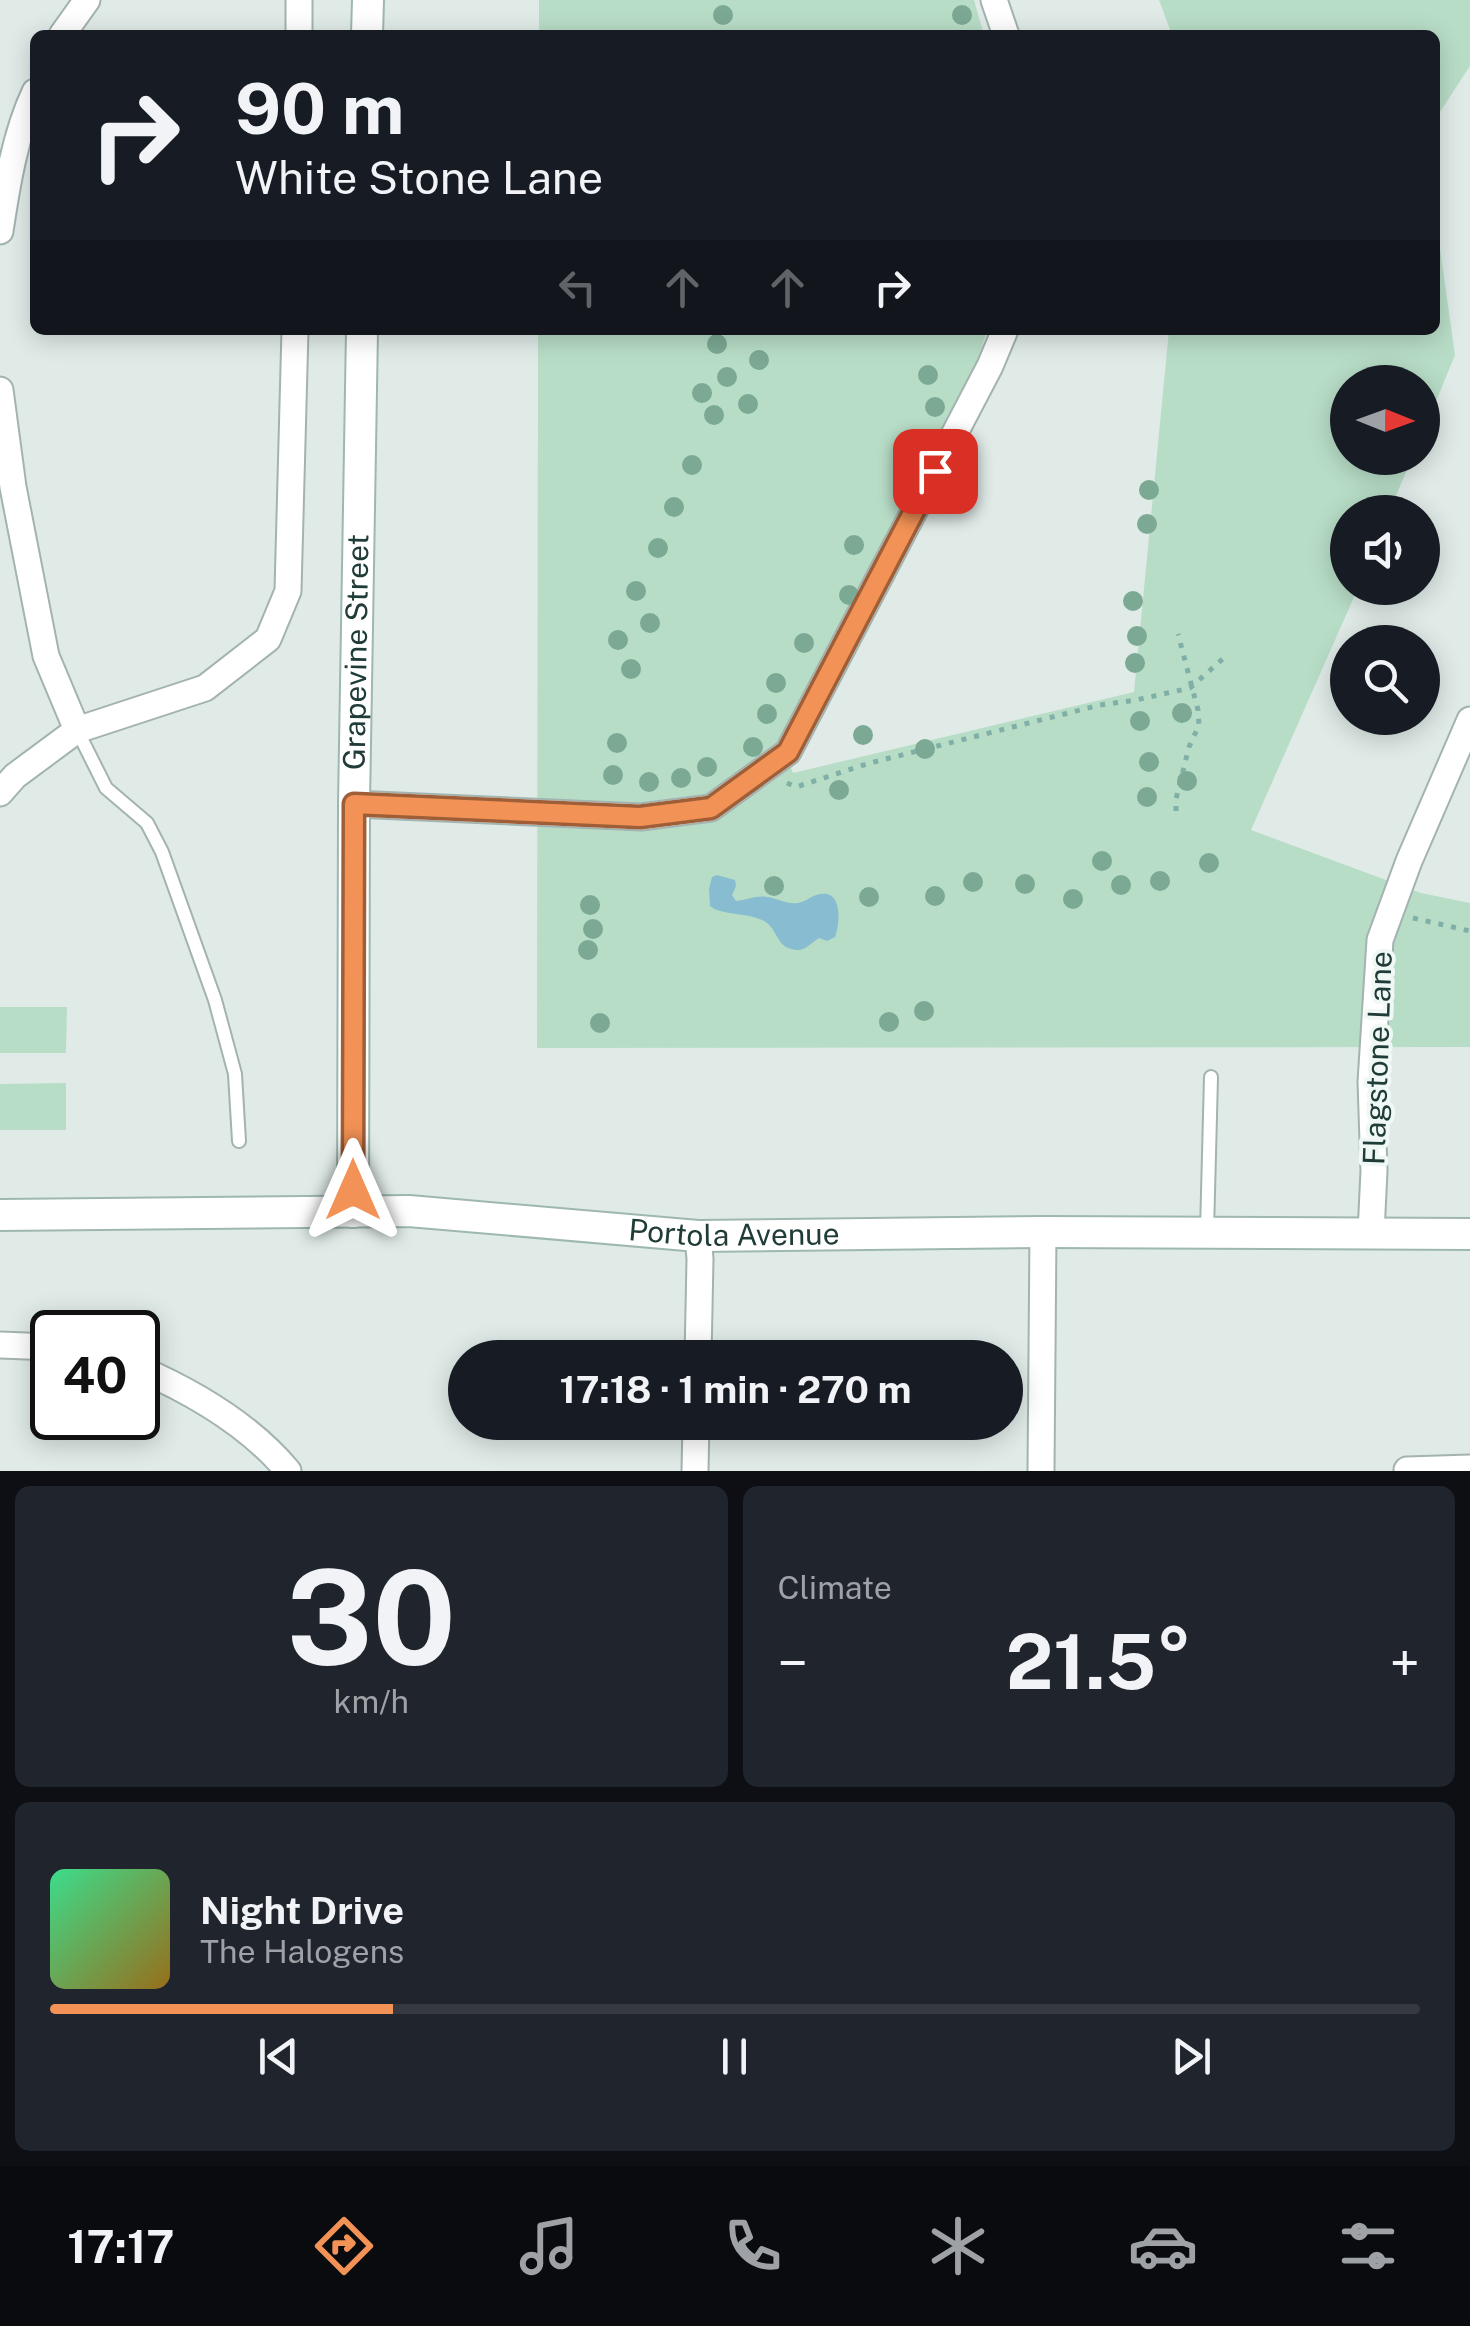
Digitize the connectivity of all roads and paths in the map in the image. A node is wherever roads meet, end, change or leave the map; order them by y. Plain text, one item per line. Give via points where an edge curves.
1 (87, 0) edge
2 (300, 0) edge
3 (368, 0) edge
4 (994, 0) edge
5 (66, 30) edge
6 (299, 30) edge
7 (367, 30) edge
8 (1004, 30) edge
9 (30, 103) edge
10 (0, 230) edge
11 (296, 335) edge
12 (362, 335) edge
13 (1004, 335) edge
14 (0, 390) edge
15 (1178, 634) dead end
16 (1226, 656) dead end
17 (1190, 688) junction
18 (1470, 720) edge
19 (76, 730) junction
20 (761, 772) junction
21 (0, 793) edge
22 (354, 804) junction
23 (1176, 810) dead end
24 (1390, 912) junction
25 (1470, 931) edge
26 (1211, 1078) dead end
27 (239, 1141) dead end
28 (352, 1212) junction
29 (0, 1214) edge
30 (1043, 1232) junction
31 (1207, 1233) junction
32 (1370, 1233) junction
33 (1470, 1234) edge
34 (698, 1236) junction
35 (698, 1340) edge
36 (0, 1345) edge
37 (30, 1346) edge
38 (160, 1378) edge
39 (696, 1440) edge
40 (1470, 1468) edge
41 (1408, 1470) edge
42 (288, 1471) edge
43 (696, 1471) edge
44 (1041, 1471) edge

1 - 5 street
2 - 6 street
3 - 7 street
4 - 8 street
9 - 10 street
11 - 19 street via 288,591 268,639 206,688
12 - 22 street, Grapevine Street
13 - 20 street via 788,752
14 - 19 street via 46,656
15 - 17 path
16 - 17 path
17 - 20 path via 1100,704 796,786
17 - 23 path via 1199,725
18 - 24 street, Flagstone Lane
19 - 21 street
19 - 27 lane via 106,788 146,823 162,852 235,1074
20 - 22 street via 711,808 640,817
22 - 28 street, Grapevine Street
24 - 25 path
24 - 32 street, Flagstone Lane via 1376,976
26 - 31 lane
28 - 29 street, Portola Avenue
28 - 34 street, Portola Avenue
30 - 31 street, Portola Avenue
30 - 34 street, Portola Avenue
30 - 44 street
31 - 32 street, Portola Avenue
32 - 33 street, Portola Avenue
34 - 35 street
36 - 37 street
38 - 42 street via 231,1419
39 - 43 street
40 - 41 street

